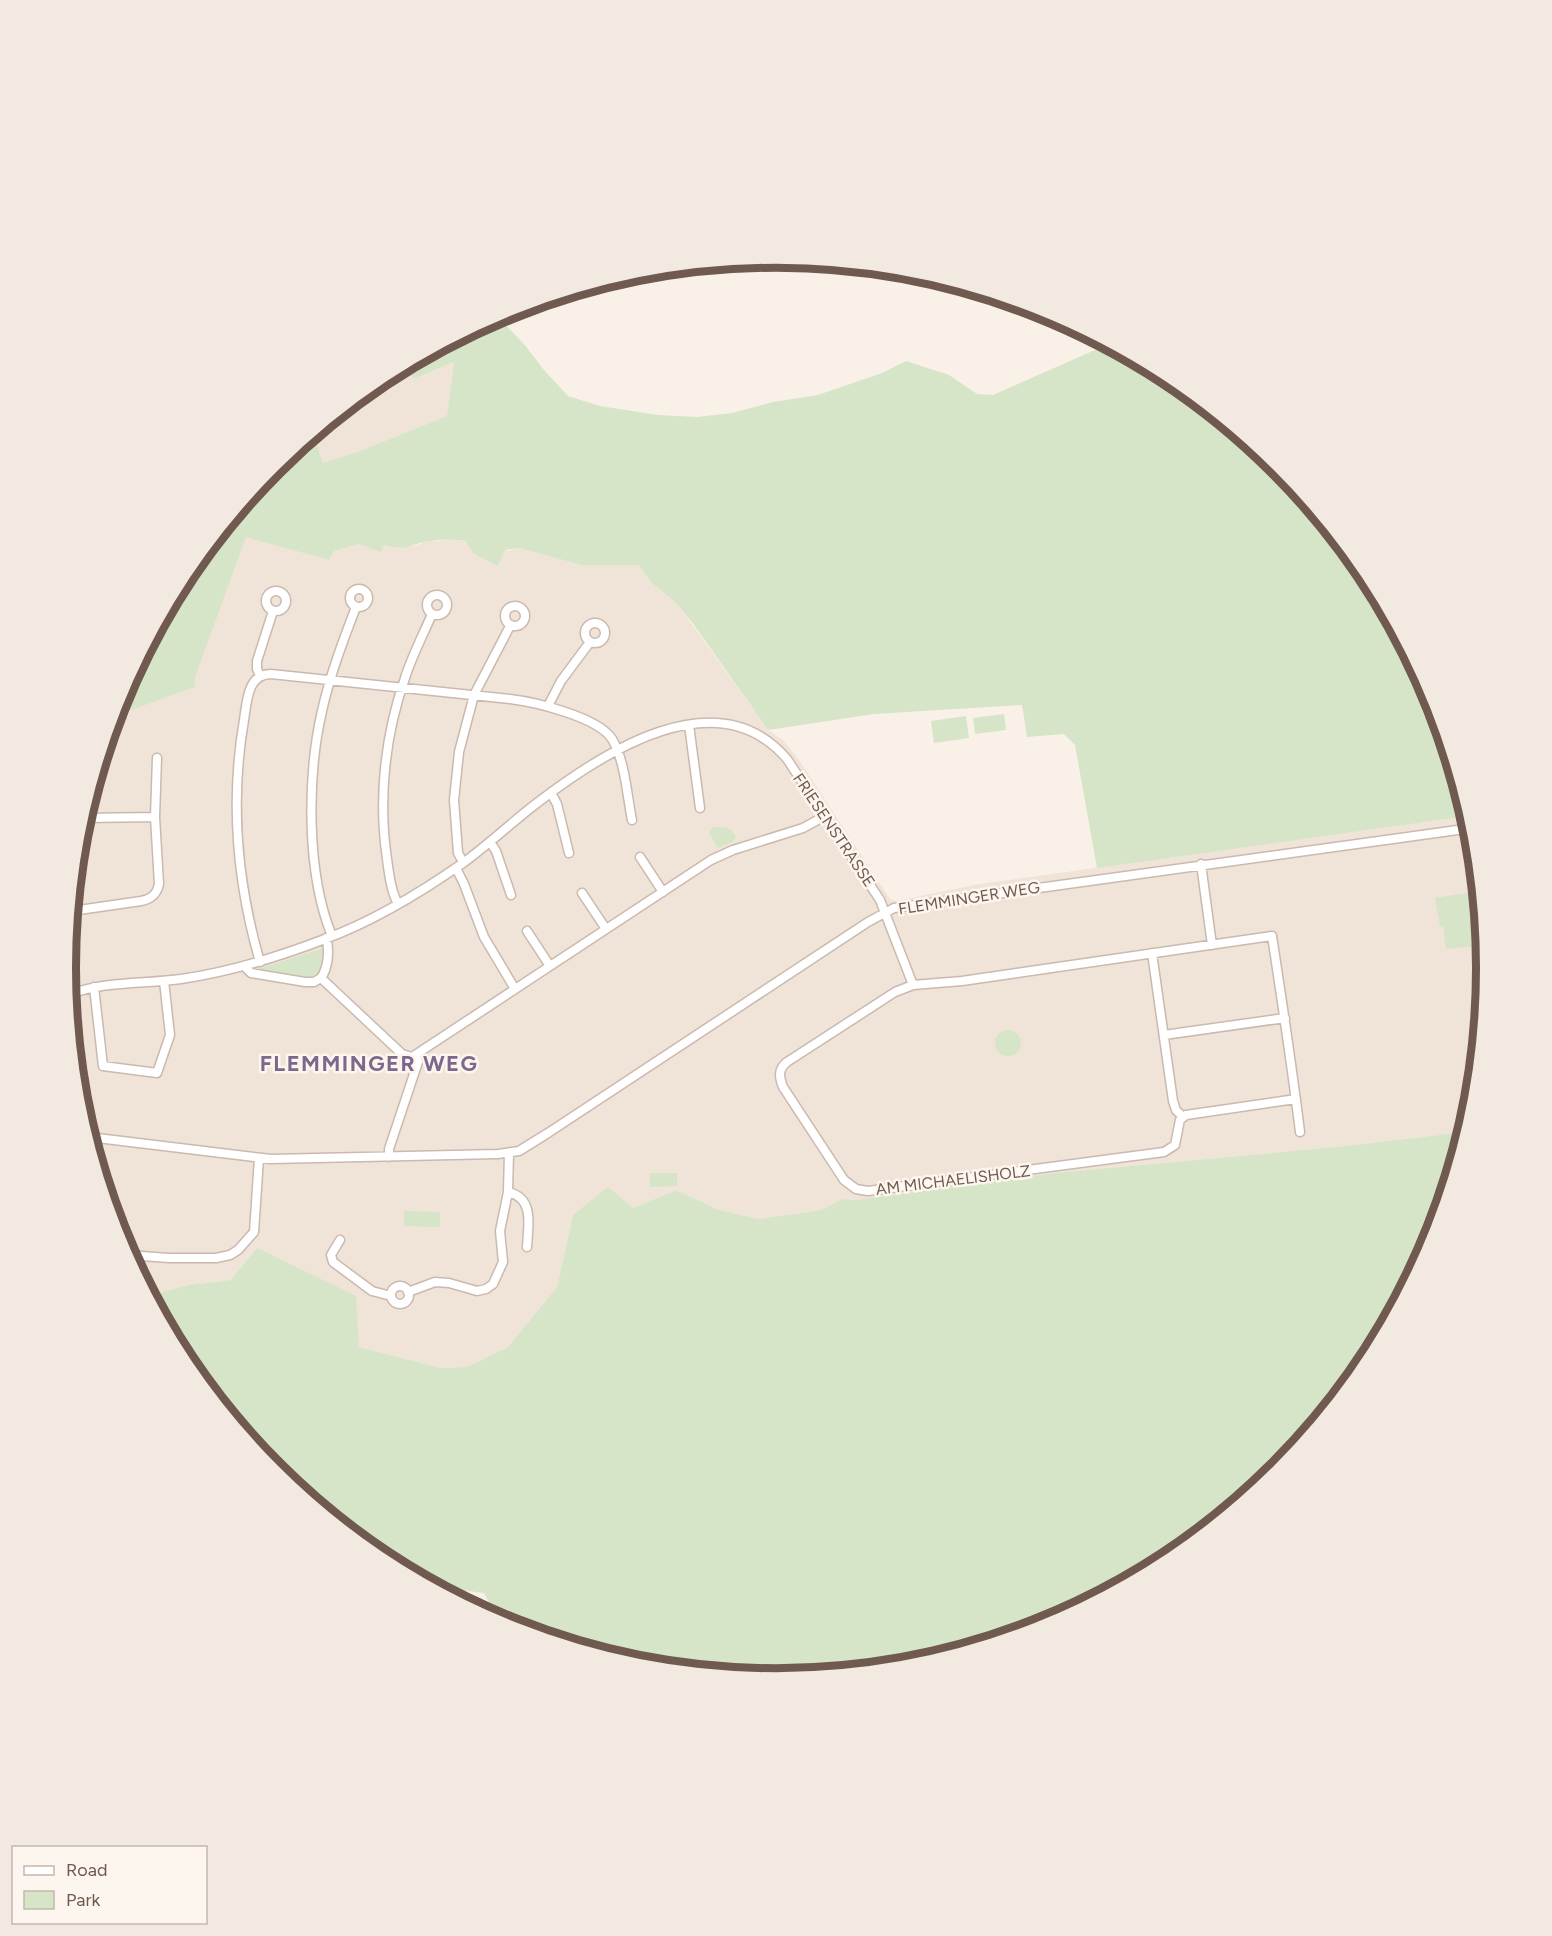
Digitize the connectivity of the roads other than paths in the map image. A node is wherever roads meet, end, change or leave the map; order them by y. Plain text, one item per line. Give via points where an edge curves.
1 (356, 607) dead end
2 (273, 611) dead end
3 (432, 614) dead end
4 (510, 626) dead end
5 (590, 642) dead end
6 (260, 676) junction
7 (329, 680) junction
8 (402, 687) junction
9 (474, 695) junction
10 (548, 706) junction
11 (689, 724) junction
12 (617, 750) junction
13 (158, 758) dead end
14 (550, 793) junction
15 (700, 808) dead end
16 (825, 816) junction
17 (155, 817) junction
18 (93, 818) edge
19 (632, 820) dead end
20 (1461, 829) edge
21 (490, 842) junction
22 (569, 853) dead end
23 (640, 857) dead end
24 (1201, 864) junction
25 (460, 865) junction
26 (663, 892) junction
27 (582, 893) dead end
28 (511, 894) dead end
29 (398, 904) junction
30 (79, 910) edge
31 (886, 912) junction
32 (606, 929) junction
33 (527, 932) dead end
34 (329, 937) junction
35 (1212, 945) junction
36 (1152, 953) junction
37 (260, 962) junction
38 (244, 966) junction
39 (550, 966) junction
40 (321, 978) junction
41 (164, 981) junction
42 (913, 985) junction
43 (94, 987) junction
44 (515, 989) junction
45 (77, 992) edge
46 (1285, 1018) junction
47 (1164, 1035) junction
48 (416, 1055) junction
49 (1296, 1099) junction
50 (1182, 1116) junction
51 (1300, 1132) dead end
52 (98, 1138) edge
53 (509, 1153) junction
54 (389, 1157) junction
55 (259, 1158) junction
56 (508, 1192) junction
57 (340, 1240) dead end
58 (528, 1247) dead end
59 (139, 1256) edge
60 (408, 1292) junction
61 (391, 1296) junction

1 - 7 street
2 - 6 street via 256,661
3 - 8 street
4 - 9 street
5 - 10 street
6 - 7 street
6 - 37 street via 251,687 242,728 236,814 243,886
7 - 8 street
7 - 34 street via 317,737 312,835
8 - 9 street
8 - 29 street via 388,748 383,804 387,860
9 - 10 street
9 - 25 street via 456,768 454,800
10 - 12 street via 608,733
11 - 12 street
11 - 15 street
11 - 16 street, FRIESENSTRASSE via 736,726 759,735 779,750
12 - 14 street
12 - 19 street
13 - 17 street
14 - 21 street
14 - 22 street via 557,804
16 - 26 street via 803,828 720,855
16 - 31 street, FRIESENSTRASSE
17 - 18 street
17 - 30 street via 159,884 156,893 146,900
20 - 24 street, FLEMMINGER WEG
21 - 25 street
21 - 28 street
23 - 26 street
24 - 31 street, FLEMMINGER WEG via 910,905
24 - 35 street
25 - 29 street
25 - 44 street via 484,937
26 - 32 street
27 - 32 street
29 - 34 street
31 - 42 street
31 - 53 street, FLEMMINGER WEG via 534,1143
32 - 39 street
33 - 39 street
34 - 37 street
34 - 40 street via 327,963
35 - 36 street, AM MICHAELISHOLZ
35 - 46 street, AM MICHAELISHOLZ via 1272,936
36 - 42 street, AM MICHAELISHOLZ
36 - 47 street
37 - 38 street
38 - 40 street via 251,973 305,982
38 - 41 street
39 - 44 street
40 - 48 street via 402,1054
41 - 43 street
41 - 43 street via 170,1035 158,1073 103,1066
42 - 50 street, AM MICHAELISHOLZ via 879,1001 787,1062 780,1073 783,1087 841,1175 856,1189 880,1191 1164,1152 1177,1141
43 - 45 street
44 - 48 street
46 - 47 street
46 - 49 street, AM MICHAELISHOLZ
47 - 50 street via 1173,1101
48 - 54 street via 418,1062
49 - 50 street
49 - 51 street, AM MICHAELISHOLZ
52 - 55 street, FLEMMINGER WEG
53 - 54 street, FLEMMINGER WEG
53 - 56 street
54 - 55 street, FLEMMINGER WEG
55 - 59 street via 254,1232 238,1250 216,1258
56 - 58 street via 523,1199 527,1206
56 - 60 street via 500,1231 503,1262 493,1284 477,1290 435,1282
57 - 61 street via 331,1255 333,1262 372,1291
60 - 61 street via 397,1287
60 - 61 street via 408,1299 401,1304

